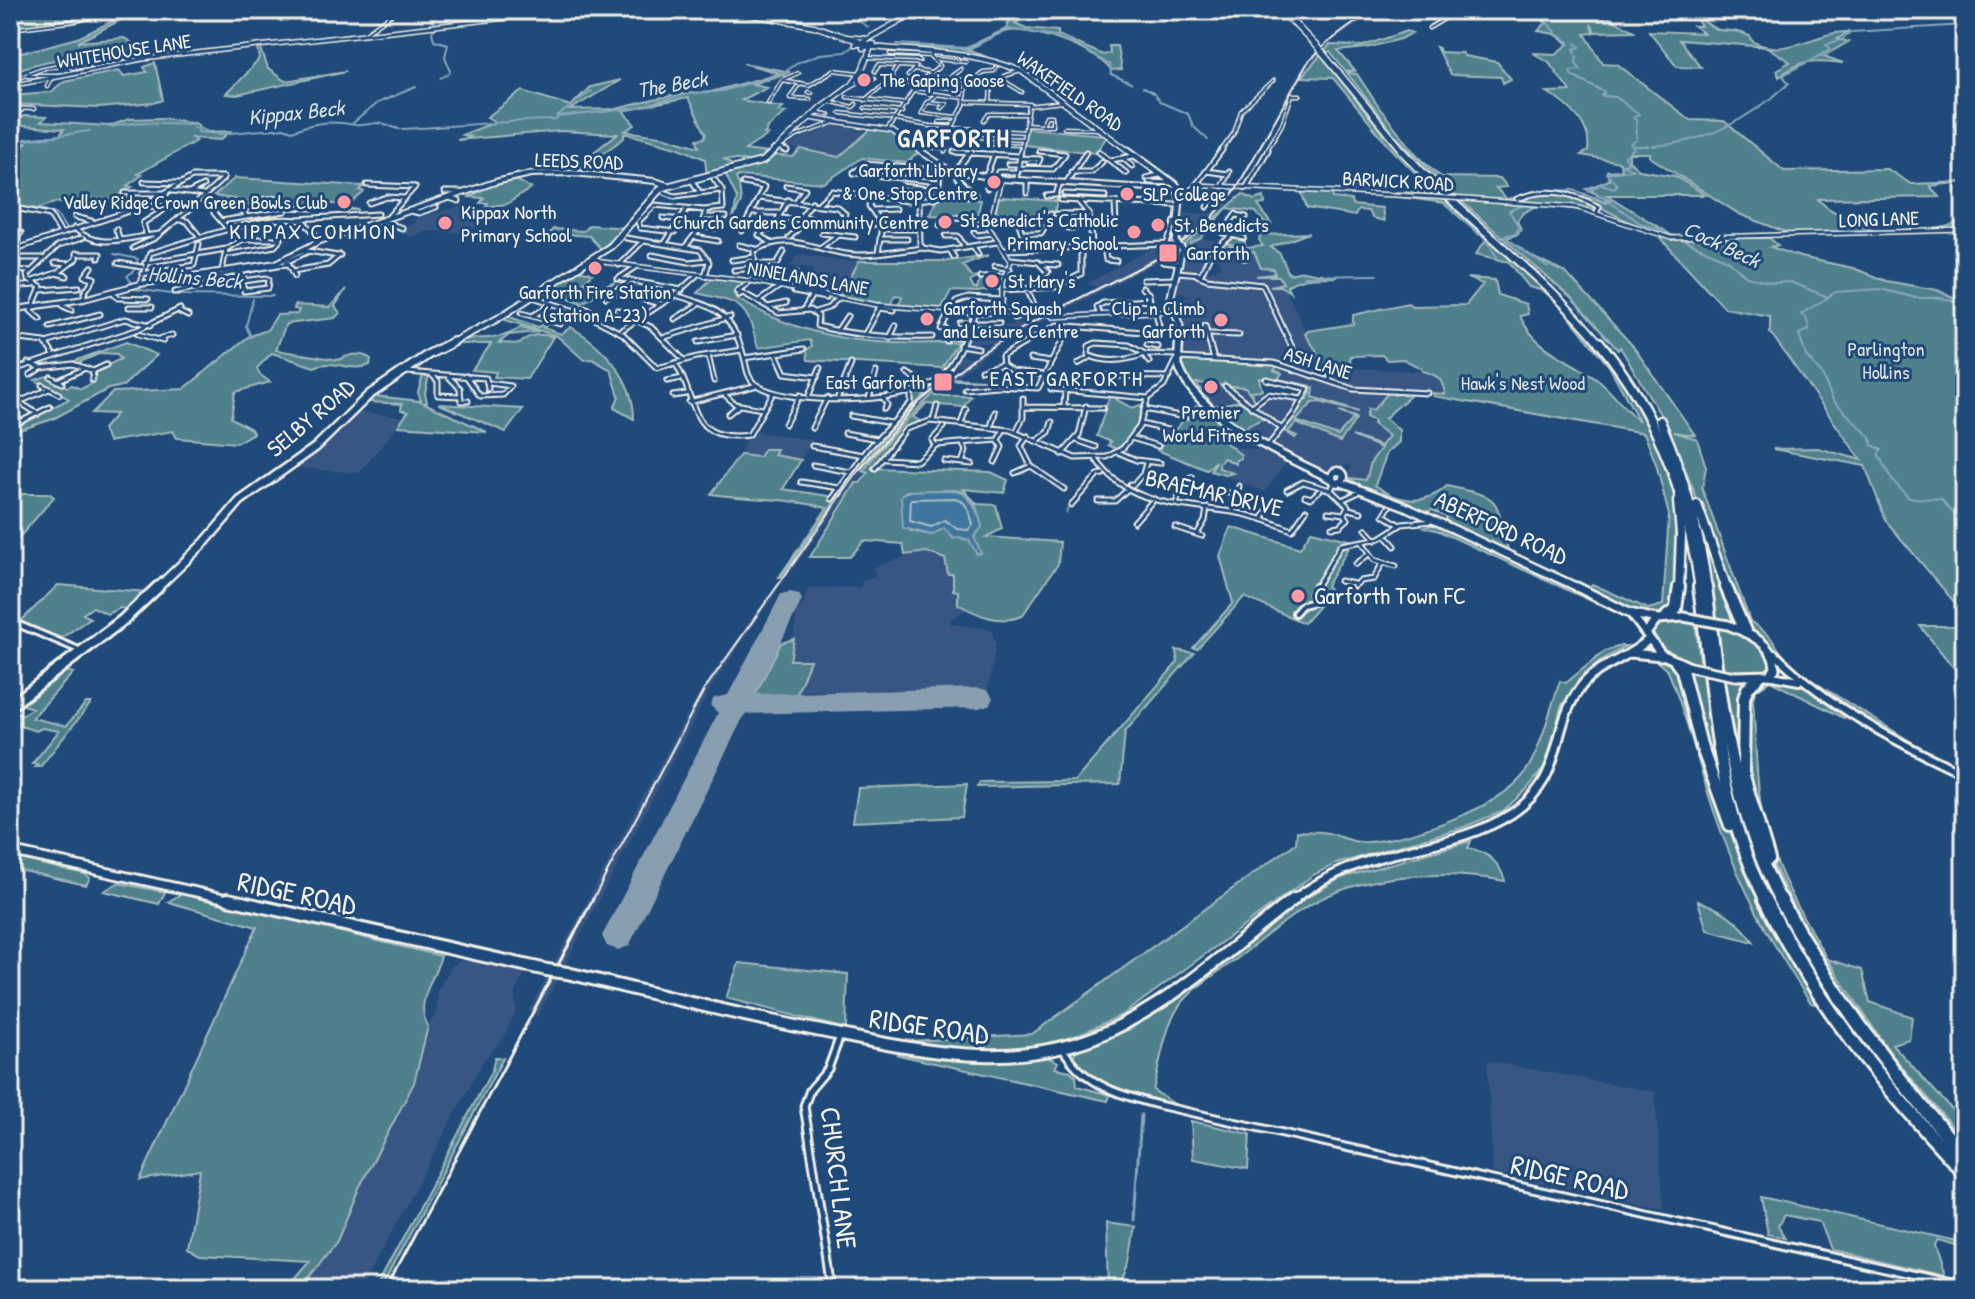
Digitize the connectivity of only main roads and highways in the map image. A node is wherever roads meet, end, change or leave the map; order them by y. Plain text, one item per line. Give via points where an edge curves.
1 (725, 10) edge
2 (922, 10) edge
3 (1284, 10) edge
4 (879, 32) junction
5 (860, 41) junction
6 (873, 47) junction
7 (1326, 55) junction
8 (810, 118) junction
9 (666, 187) junction
10 (1180, 190) junction
11 (10, 310) edge
12 (1674, 469) junction
13 (1684, 477) junction
14 (1629, 613) junction
15 (1662, 618) junction
16 (1745, 631) junction
17 (1648, 636) junction
18 (1625, 653) junction
19 (1775, 654) junction
20 (1671, 660) junction
21 (1763, 676) junction
22 (1807, 683) junction
23 (10, 706) edge
24 (1965, 774) edge
25 (10, 851) edge
26 (1747, 858) junction
27 (1793, 922) junction
28 (1965, 1157) edge
29 (1965, 1173) edge

1 - 5 main road via 811,25
2 - 4 highway
2 - 4 highway
3 - 7 highway, bridge
4 - 5 highway
4 - 6 highway
5 - 6 highway
5 - 6 highway via 863,48
6 - 8 highway via 860,75
6 - 10 main road, WAKEFIELD ROAD via 987,59 1021,71
7 - 12 highway via 1418,169 1592,331 1640,397
7 - 13 highway via 1423,169 1598,330 1647,397
8 - 9 highway via 765,160
8 - 10 main road via 888,129 942,170 999,180 1146,184
9 - 11 main road, LEEDS ROAD via 550,172 507,179 415,214 320,241 277,264
9 - 23 highway, SELBY ROAD via 616,242 361,402 316,447 246,496 130,614
10 - 14 main road, ABERFORD ROAD, bridge via 1175,221 1176,243 1182,249 1170,297 1180,326 1176,370 1208,408 1316,472 1541,567
12 - 15 highway via 1681,534 1678,600 1676,609
12 - 26 highway via 1693,551 1720,766
13 - 16 highway
13 - 27 highway via 1697,527 1739,795
14 - 15 main road, ABERFORD ROAD
14 - 17 main road, ABERFORD ROAD
15 - 16 main road, ABERFORD ROAD, bridge via 1684,617
15 - 17 main road
16 - 19 main road, ABERFORD ROAD
17 - 18 main road via 1642,646
17 - 20 main road, ABERFORD ROAD
18 - 20 main road
18 - 25 main road, RIDGE ROAD, bridge via 1580,687 1567,711 1551,771 1512,813 1460,836 1331,877 1142,1012 1063,1048 1016,1057 934,1054 770,1022
19 - 21 main road via 1776,666
19 - 22 main road
20 - 21 main road, bridge via 1735,676
20 - 26 highway via 1682,670 1714,784
21 - 22 main road
21 - 27 highway via 1744,698 1743,773
22 - 24 main road via 1887,734
26 - 29 highway via 1827,1004 1883,1079
27 - 28 highway via 1850,1014

